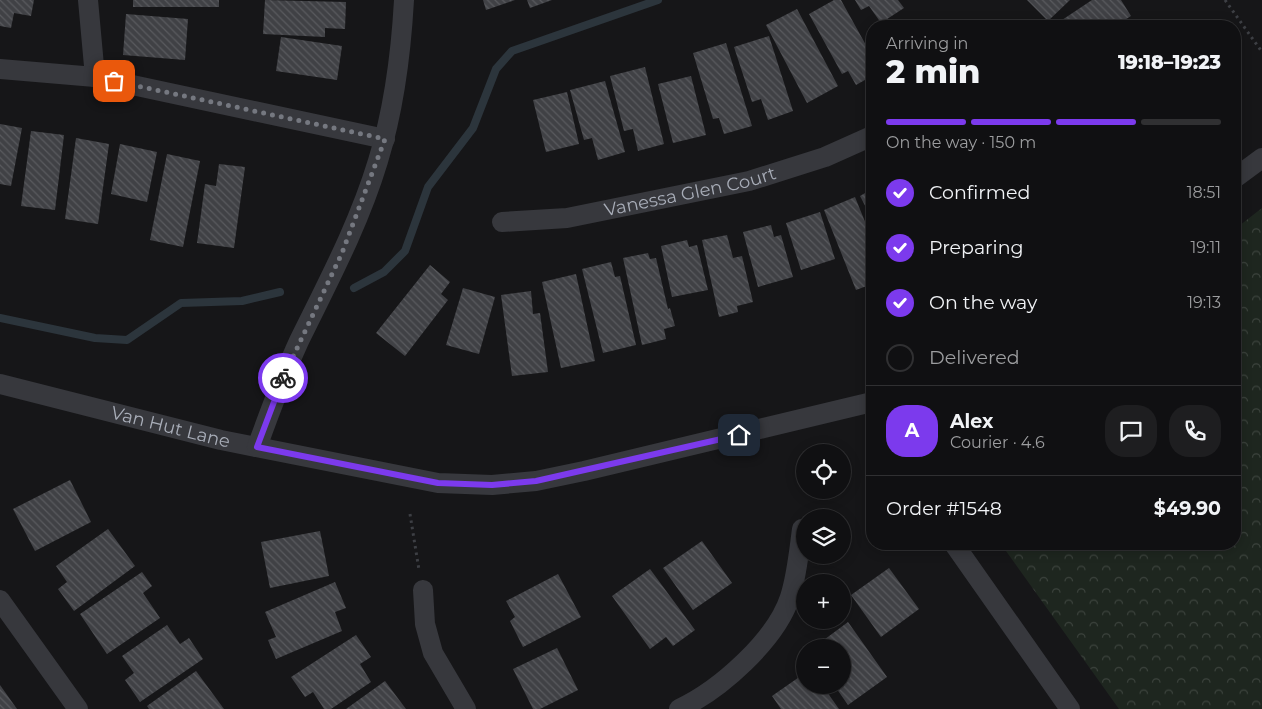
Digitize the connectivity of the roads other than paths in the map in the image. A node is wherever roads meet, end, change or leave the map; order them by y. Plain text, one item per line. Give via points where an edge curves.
1 (88, 0) edge
2 (404, 0) edge
3 (0, 69) edge
4 (95, 77) junction
5 (385, 139) junction
6 (866, 139) edge
7 (1262, 158) edge
8 (1241, 174) edge
9 (502, 222) dead end
10 (0, 384) edge
11 (866, 403) edge
12 (257, 447) junction
13 (958, 550) edge
14 (796, 564) edge
15 (423, 590) road end
16 (0, 600) edge
17 (78, 709) edge
18 (466, 709) edge
19 (679, 709) edge
20 (1070, 709) edge

1 - 4 street
2 - 5 street via 401,52
3 - 4 street
4 - 5 street
5 - 12 street via 342,253 280,385
6 - 9 street, Vanessa Glen Court via 825,157 749,181 567,218
7 - 8 street
10 - 12 street, Van Hut Lane
11 - 12 street, Van Hut Lane via 574,473 492,485 438,483
13 - 20 street
14 - 19 street via 790,598 776,624 757,648 731,674
15 - 18 street via 424,624 433,653
16 - 17 street

